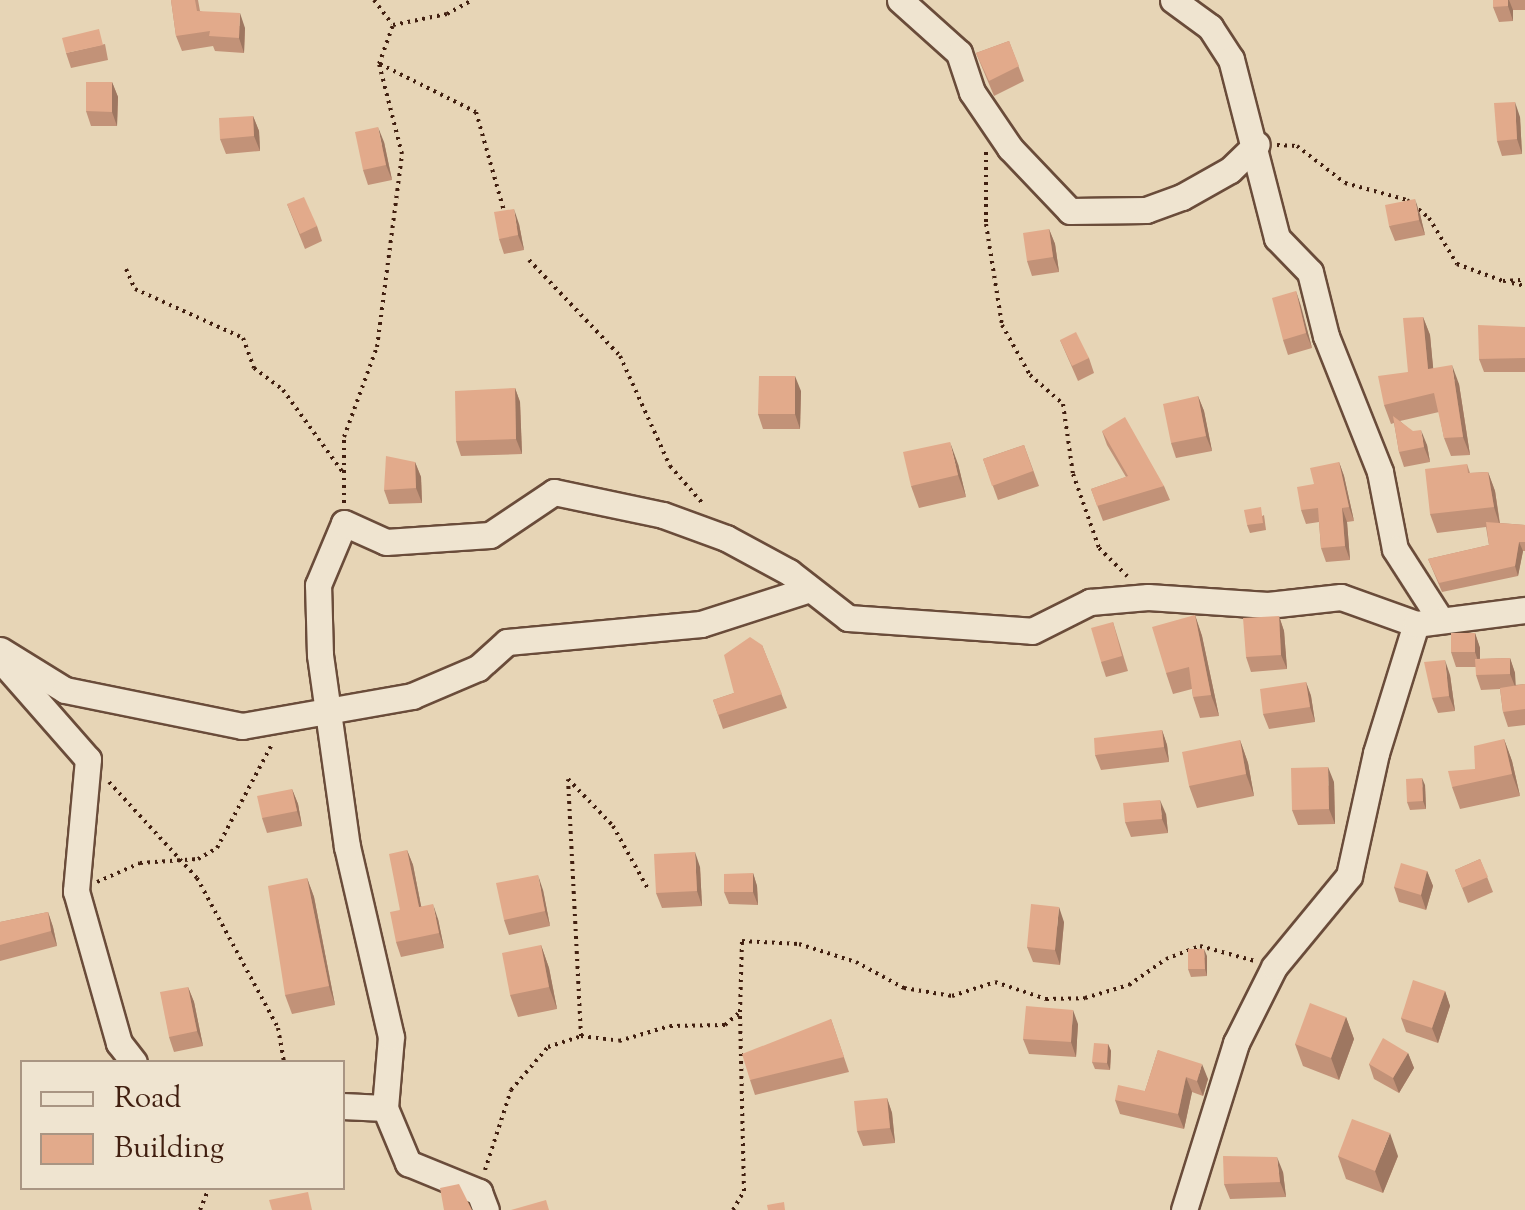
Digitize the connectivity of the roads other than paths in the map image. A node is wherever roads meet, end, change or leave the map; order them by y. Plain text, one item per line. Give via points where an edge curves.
1 (900, 0) edge
2 (1172, 0) edge
3 (1258, 144) junction
4 (810, 588) junction
5 (1525, 610) edge
6 (1428, 622) junction
7 (0, 650) edge
8 (0, 659) edge
9 (328, 712) junction
10 (133, 1060) edge
11 (345, 1106) edge
12 (385, 1108) junction
13 (482, 1201) edge
14 (1184, 1210) edge

1 - 3 street via 959,54 972,92 1010,148 1070,211 1146,210 1182,198
2 - 3 street via 1210,27 1231,58
3 - 6 street via 1276,238 1310,272 1326,336 1380,472 1395,549
4 - 6 street via 848,618 1032,631 1090,602 1148,597 1268,605 1341,598
4 - 9 street via 701,624 507,642 478,668 412,696
4 - 9 street via 726,538 664,515 554,492 490,536 386,542 344,523 318,585
5 - 6 street
6 - 14 street via 1376,754 1349,876 1274,967 1236,1042
7 - 9 street via 65,690 242,726
8 - 10 street via 88,759 76,890 113,1025
9 - 12 street via 347,847 392,1037
11 - 12 street
12 - 13 street via 408,1164

